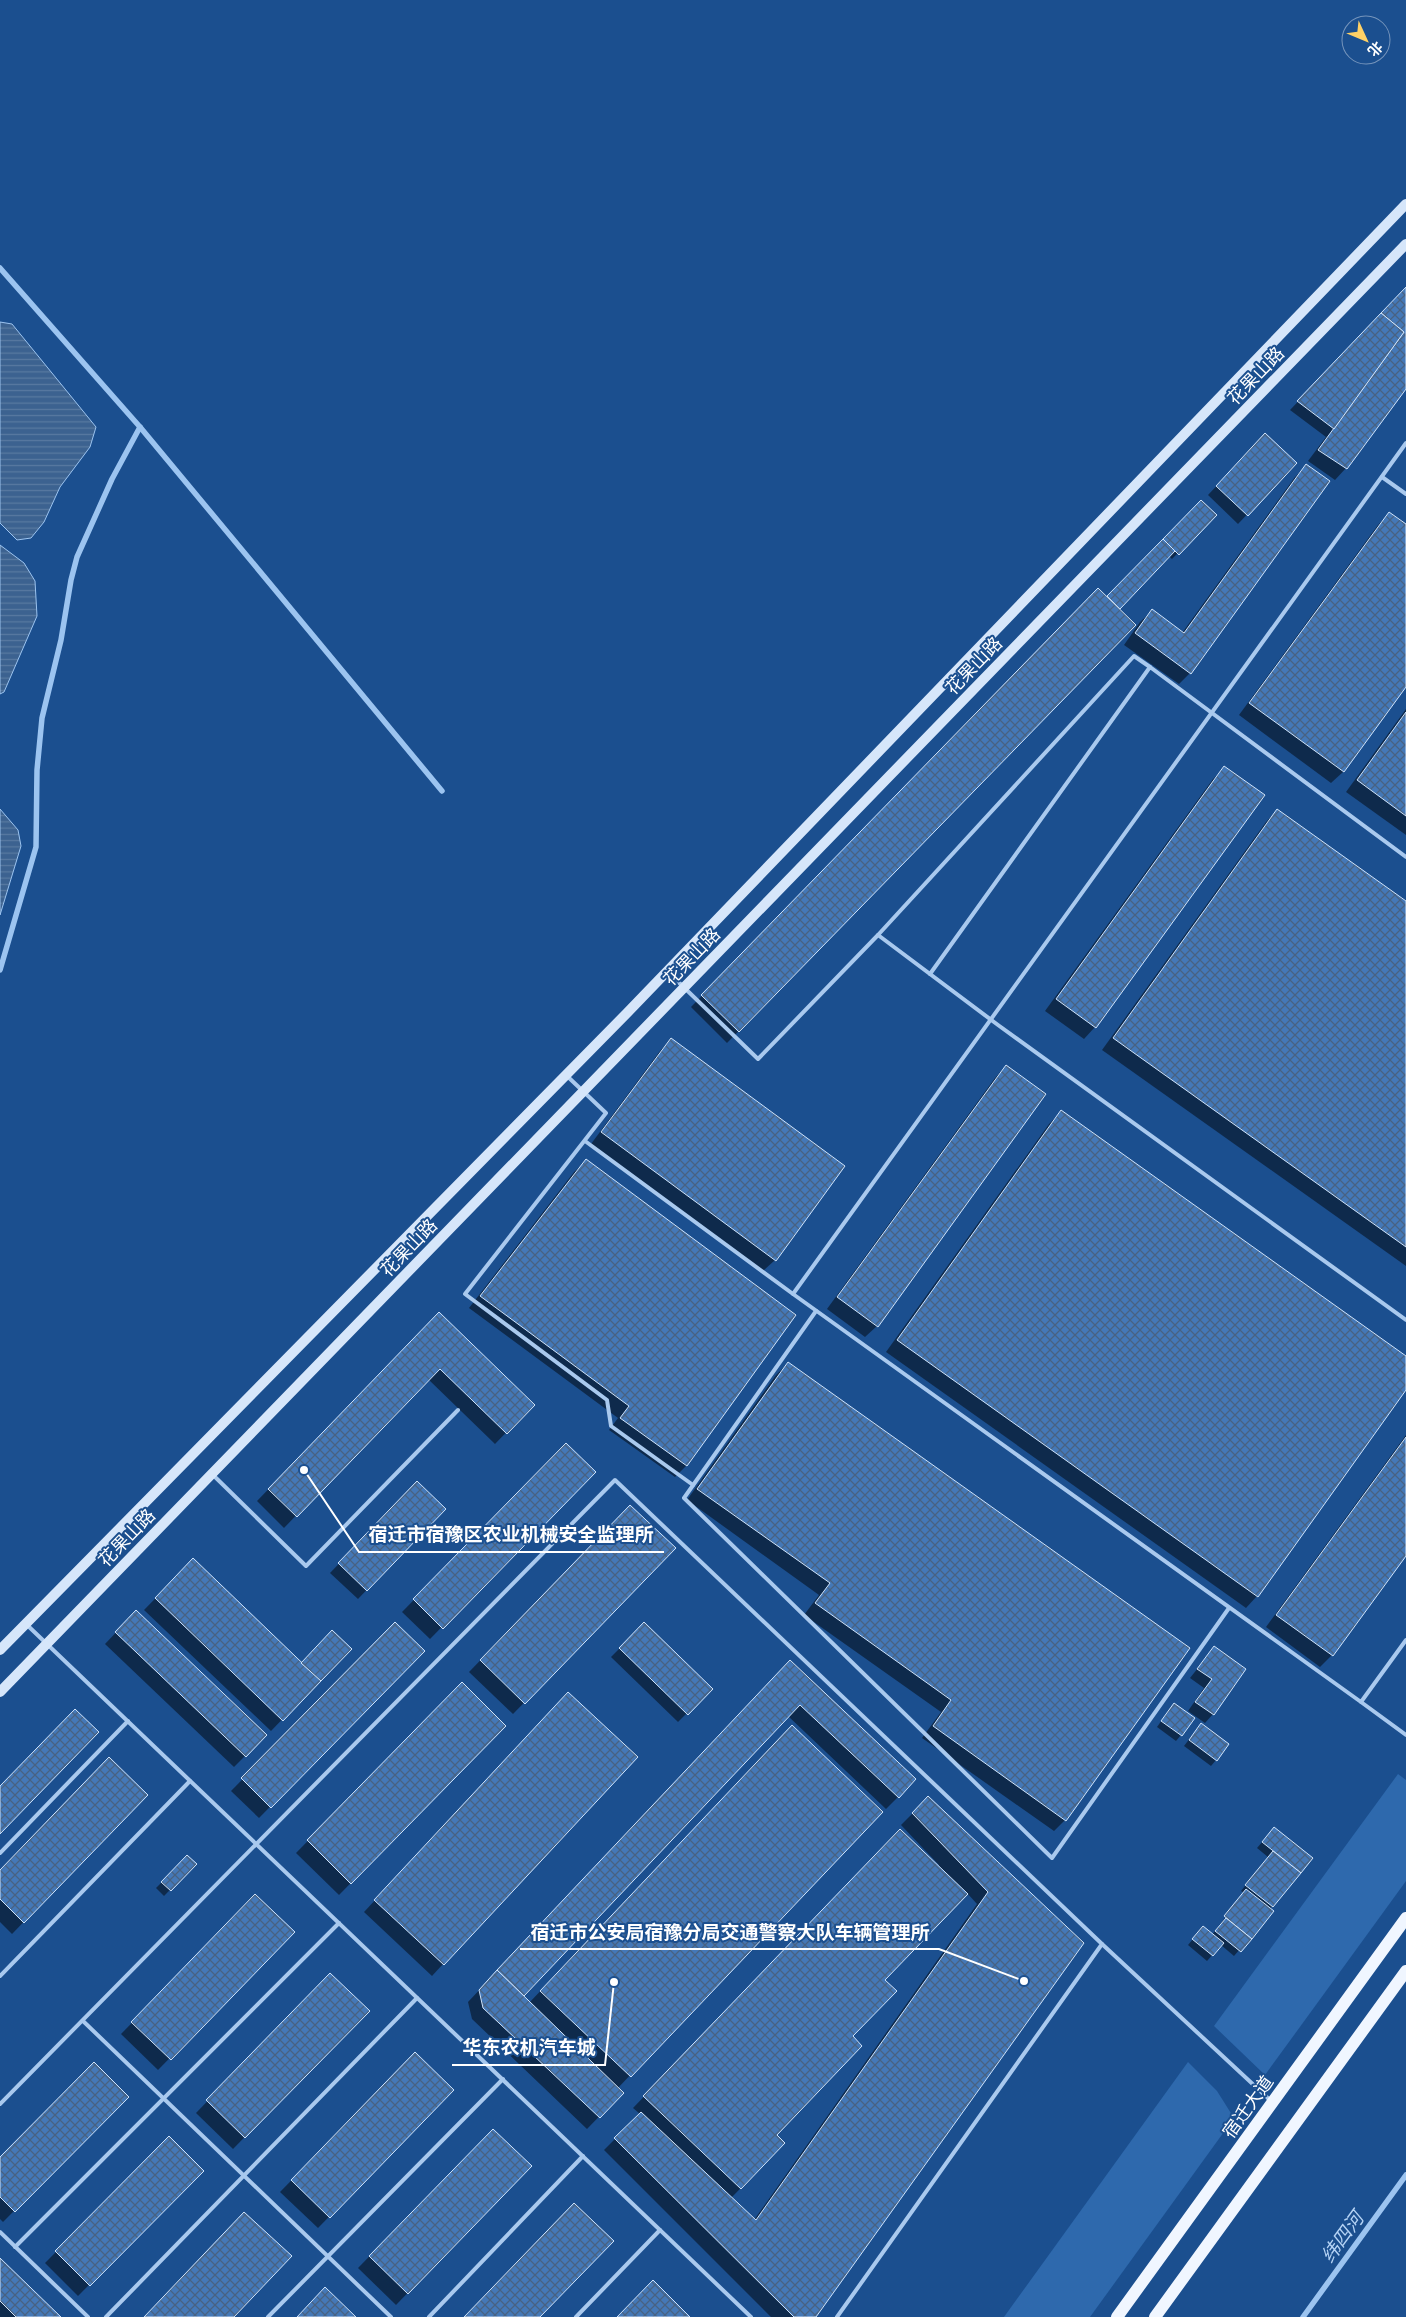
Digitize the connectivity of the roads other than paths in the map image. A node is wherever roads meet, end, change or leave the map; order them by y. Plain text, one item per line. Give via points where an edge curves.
1 (1406, 204) edge
2 (1406, 244) edge
3 (1406, 442) edge
4 (1382, 477) junction
5 (1406, 494) edge
6 (1150, 668) junction
7 (1211, 713) junction
8 (1406, 857) edge
9 (878, 935) junction
10 (667, 971) junction
11 (930, 974) junction
12 (684, 989) junction
13 (991, 1019) junction
14 (566, 1075) junction
15 (583, 1092) junction
16 (585, 1141) junction
17 (792, 1294) junction
18 (816, 1311) junction
19 (1406, 1320) edge
20 (458, 1410) dead end
21 (212, 1474) junction
22 (693, 1485) junction
23 (1229, 1608) junction
24 (26, 1624) junction
25 (1406, 1640) edge
26 (47, 1644) junction
27 (0, 1650) edge
28 (0, 1692) edge
29 (1361, 1702) junction
30 (128, 1721) junction
31 (1406, 1735) edge
32 (190, 1781) junction
33 (257, 1844) junction
34 (0, 1853) edge
35 (1406, 1918) edge
36 (339, 1923) junction
37 (1102, 1944) junction
38 (1406, 1971) edge
39 (0, 1976) edge
40 (417, 1998) junction
41 (83, 2021) junction
42 (502, 2079) junction
43 (164, 2099) junction
44 (1273, 2103) junction
45 (0, 2104) edge
46 (583, 2156) junction
47 (244, 2176) junction
48 (660, 2230) junction
49 (0, 2232) edge
50 (15, 2247) junction
51 (328, 2256) junction
52 (88, 2317) edge
53 (106, 2317) edge
54 (268, 2317) edge
55 (391, 2317) edge
56 (429, 2317) edge
57 (576, 2317) edge
58 (751, 2317) edge
59 (836, 2317) edge
60 (1118, 2317) edge
61 (1155, 2317) edge

1 - 10 street, 花果山路
2 - 12 street, 花果山路
3 - 4 lane
4 - 5 lane
4 - 7 lane
6 - 7 lane
6 - 9 lane via 1134,656
6 - 11 lane
7 - 8 lane
7 - 13 lane
9 - 11 lane
9 - 12 lane via 758,1059
10 - 12 lane
10 - 14 street, 花果山路
11 - 13 lane
12 - 15 street, 花果山路
13 - 17 lane
13 - 19 lane
14 - 15 lane
14 - 24 street, 花果山路
15 - 16 lane via 606,1113
15 - 21 street, 花果山路
16 - 17 lane
16 - 22 lane via 465,1294 607,1400 611,1426
17 - 18 lane
18 - 22 lane
18 - 23 lane
20 - 21 lane via 306,1566
21 - 26 street, 花果山路
22 - 23 lane via 684,1498 1052,1858
23 - 29 lane
24 - 26 lane
24 - 27 street, 花果山路
25 - 29 lane
26 - 28 street, 花果山路
26 - 30 lane
29 - 31 lane
30 - 32 lane
30 - 34 lane
32 - 33 lane
32 - 39 lane
33 - 36 lane
33 - 37 lane via 614,1480
33 - 41 lane
35 - 44 main road, 宿迁大道
36 - 40 lane
36 - 43 lane
37 - 44 lane
37 - 59 lane
38 - 61 main road
40 - 42 lane
40 - 47 lane
41 - 43 lane
41 - 45 lane
42 - 46 lane
42 - 51 lane
43 - 47 lane
43 - 50 lane
44 - 60 main road, 宿迁大道
46 - 48 lane
46 - 56 lane
47 - 51 lane
47 - 53 lane
48 - 57 lane
48 - 58 lane
49 - 50 lane
50 - 52 lane
51 - 54 lane
51 - 55 lane

